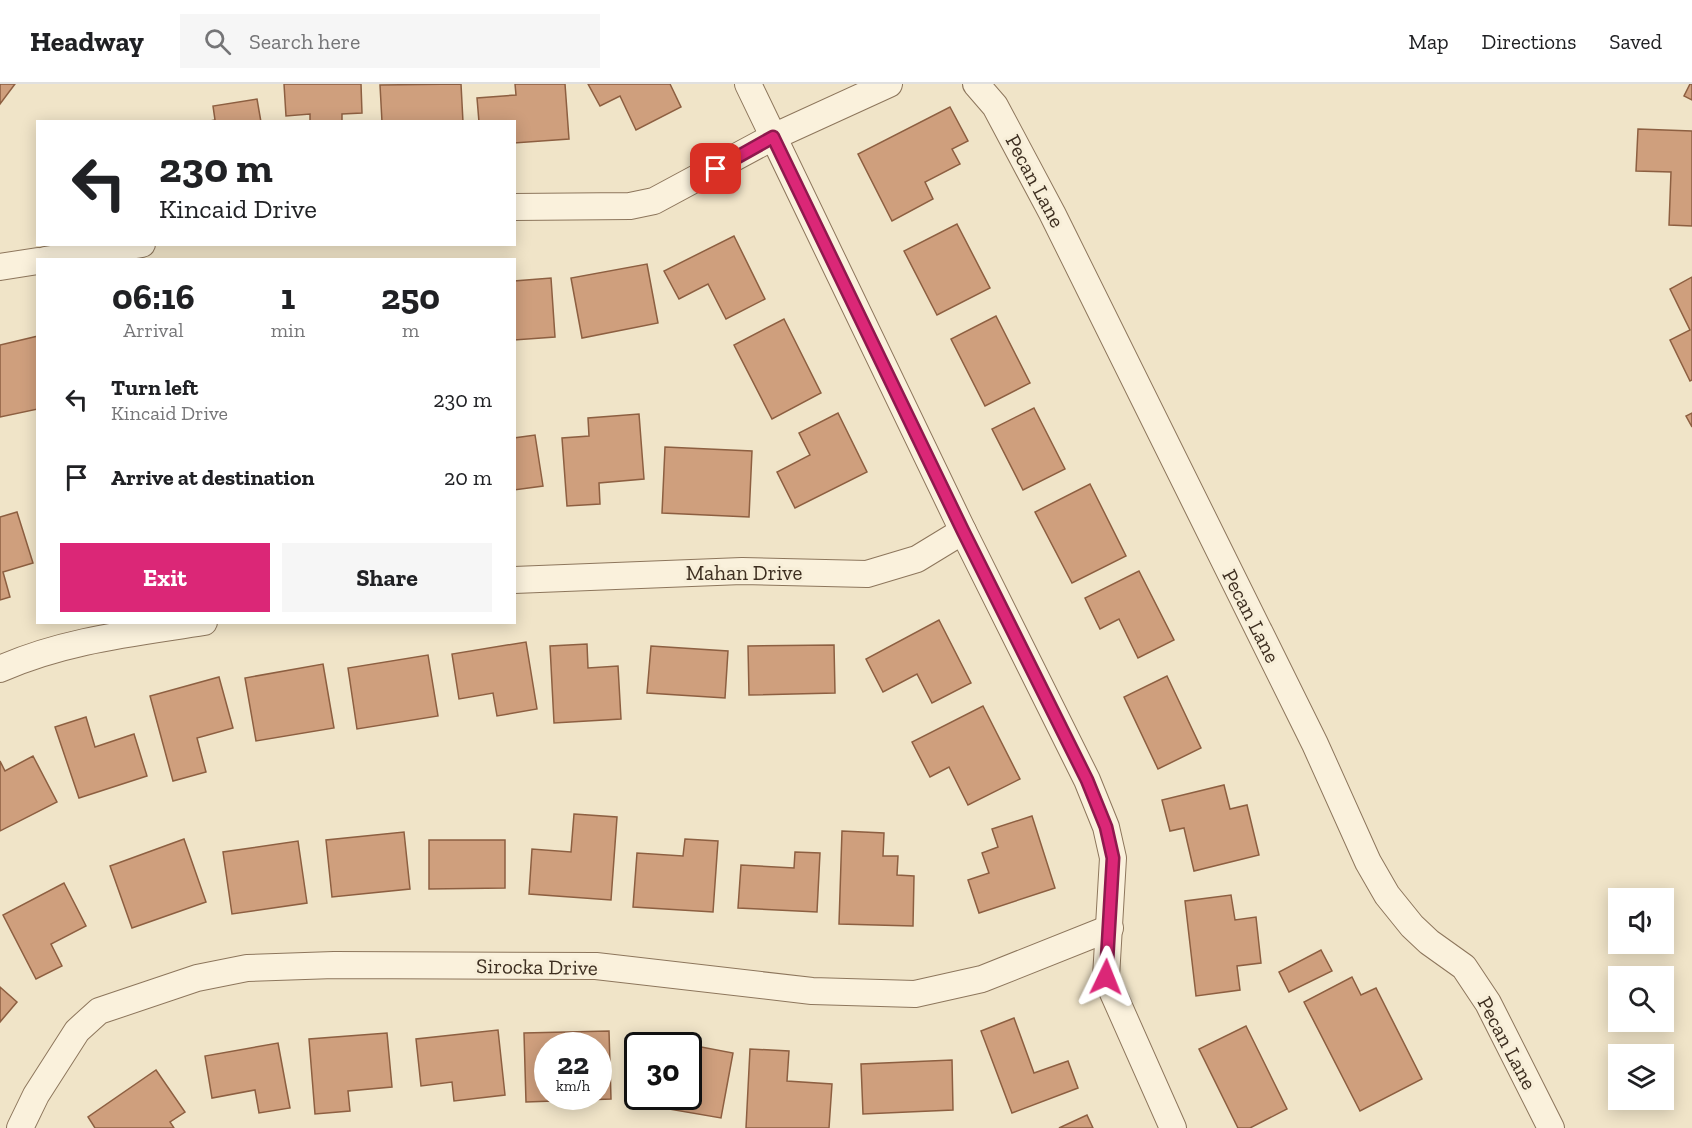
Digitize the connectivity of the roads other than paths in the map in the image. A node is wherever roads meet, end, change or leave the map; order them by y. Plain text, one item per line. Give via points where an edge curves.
1 (748, 84) edge
2 (889, 84) edge
3 (976, 84) edge
4 (773, 137) junction
5 (516, 207) edge
6 (119, 246) edge
7 (73, 250) edge
8 (51, 258) edge
9 (36, 261) edge
10 (0, 267) edge
11 (963, 531) junction
12 (516, 580) edge
13 (191, 624) edge
14 (0, 669) edge
15 (1110, 928) junction
16 (20, 1128) edge
17 (1173, 1128) edge
18 (1551, 1128) edge

1 - 4 street
2 - 4 street
3 - 18 street, Pecan Lane via 994,106 1052,213 1315,744 1368,862 1387,895 1412,926 1464,966 1488,1003
4 - 5 street via 654,201 630,206
4 - 11 street
6 - 7 street
7 - 8 street
9 - 10 street
11 - 12 street, Mahan Drive via 917,559 867,574 742,571
11 - 15 street via 1087,780 1106,827 1113,858
13 - 14 street via 92,639 27,657
15 - 16 street, Sirocka Drive via 982,979 915,994 812,992 596,966 247,968 197,978 99,1011 77,1031
15 - 17 street via 1106,977

